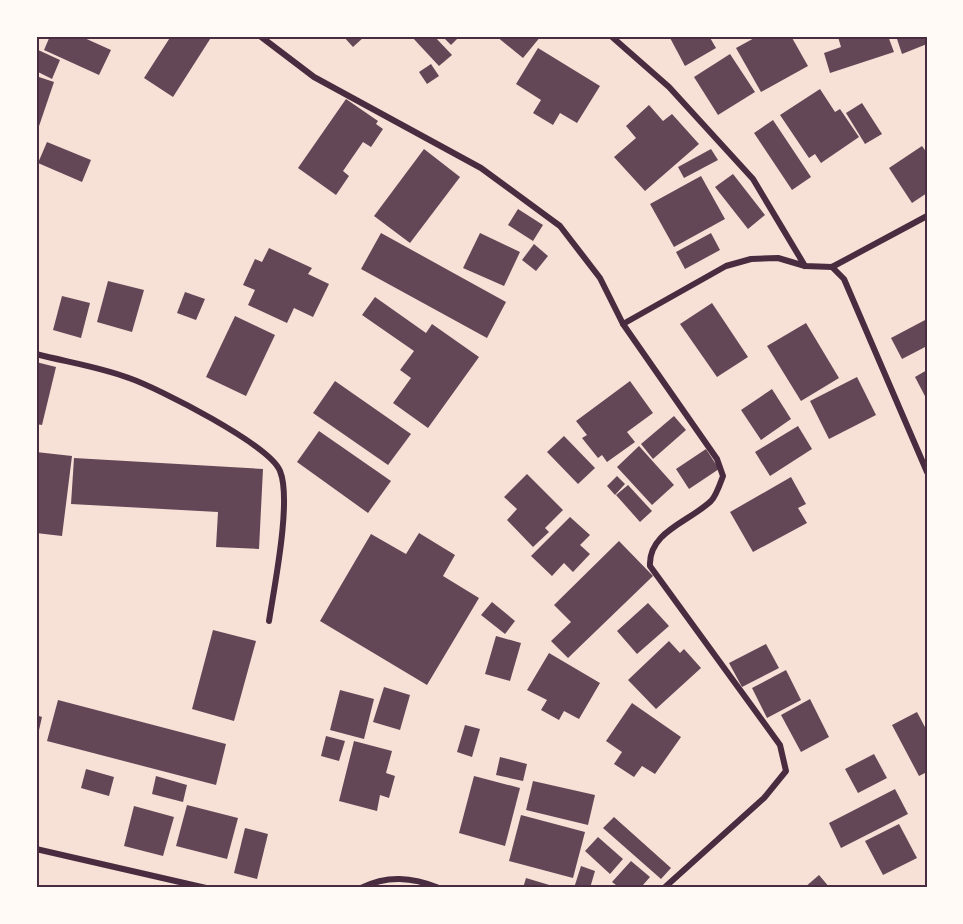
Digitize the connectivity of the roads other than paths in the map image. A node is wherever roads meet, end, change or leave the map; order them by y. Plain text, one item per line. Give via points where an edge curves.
1 (260, 36) edge
2 (611, 36) edge
3 (927, 216) edge
4 (805, 266) junction
5 (832, 267) junction
6 (623, 324) junction
7 (36, 354) edge
8 (927, 472) edge
9 (269, 621) dead end
10 (36, 849) edge
11 (206, 888) edge
12 (361, 888) edge
13 (439, 888) edge
14 (664, 888) edge

1 - 6 street via 314,77 481,168 560,226 600,278
2 - 4 street via 669,87 753,179
3 - 5 street
4 - 5 street
4 - 6 street via 778,258 751,259 726,266
5 - 8 street via 844,279
6 - 14 street via 717,459 723,476 712,500 654,543 650,566 780,745 786,771 764,798
7 - 9 street via 130,378 201,412 271,457 281,472 284,510
10 - 11 street
12 - 13 street via 378,879 419,880

